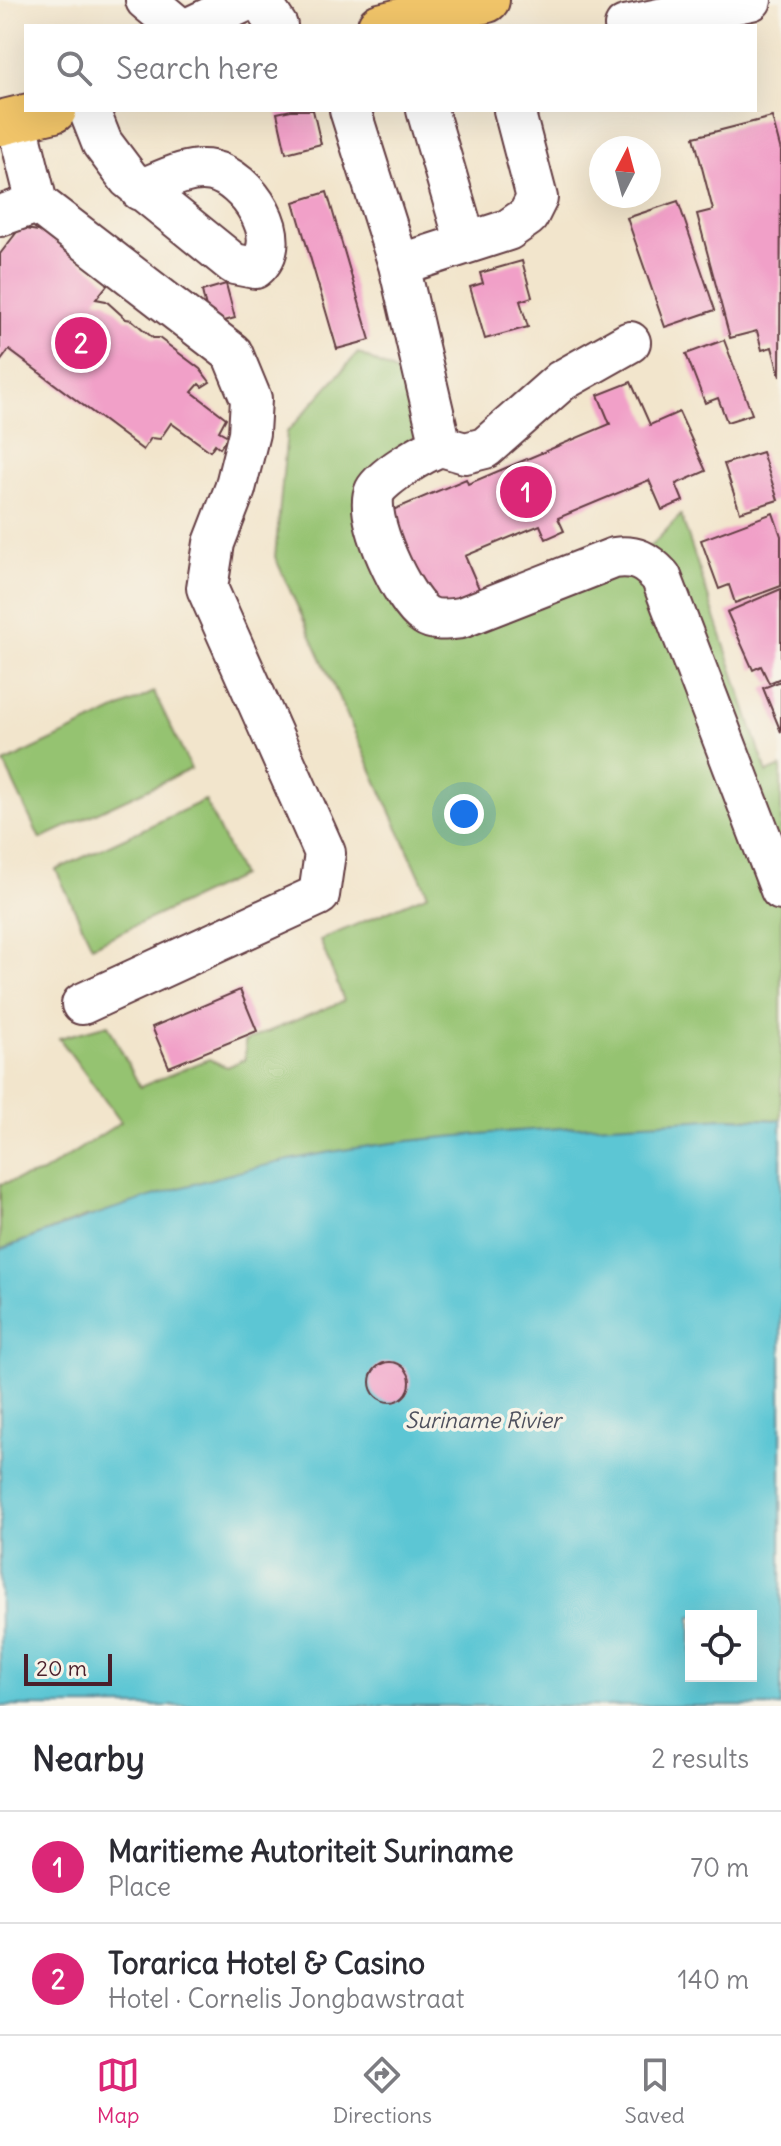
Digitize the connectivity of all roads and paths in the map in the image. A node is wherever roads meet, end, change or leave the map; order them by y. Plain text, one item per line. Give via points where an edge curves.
1 (146, 0) edge
2 (248, 0) edge
3 (260, 0) edge
4 (487, 0) edge
5 (612, 0) edge
6 (751, 0) edge
7 (175, 24) edge
8 (197, 24) edge
9 (276, 24) edge
10 (388, 24) edge
11 (618, 24) edge
12 (635, 24) edge
13 (90, 112) edge
14 (351, 112) edge
15 (428, 112) edge
16 (515, 112) edge
17 (20, 116) edge
18 (140, 190) dead end
19 (37, 203) junction
20 (0, 216) edge
21 (466, 243) junction
22 (399, 265) junction
23 (630, 342) dead end
24 (441, 446) junction
25 (781, 890) edge
26 (82, 1004) dead end

1 - 7 lane
2 - 8 lane
3 - 9 lane
4 - 10 main road
5 - 11 lane
6 - 12 lane
13 - 18 lane via 102,143
14 - 22 lane
15 - 21 lane
16 - 21 lane via 537,198 528,216 508,230
17 - 19 lane
19 - 20 lane
19 - 26 lane via 232,353 251,399 249,433 214,543 207,588 325,853 319,895
21 - 22 lane
22 - 24 lane
23 - 24 lane via 561,381 485,448 465,453
24 - 25 lane via 376,488 371,501 374,522 415,607 427,617 461,618 614,558 629,555 647,562 661,577

